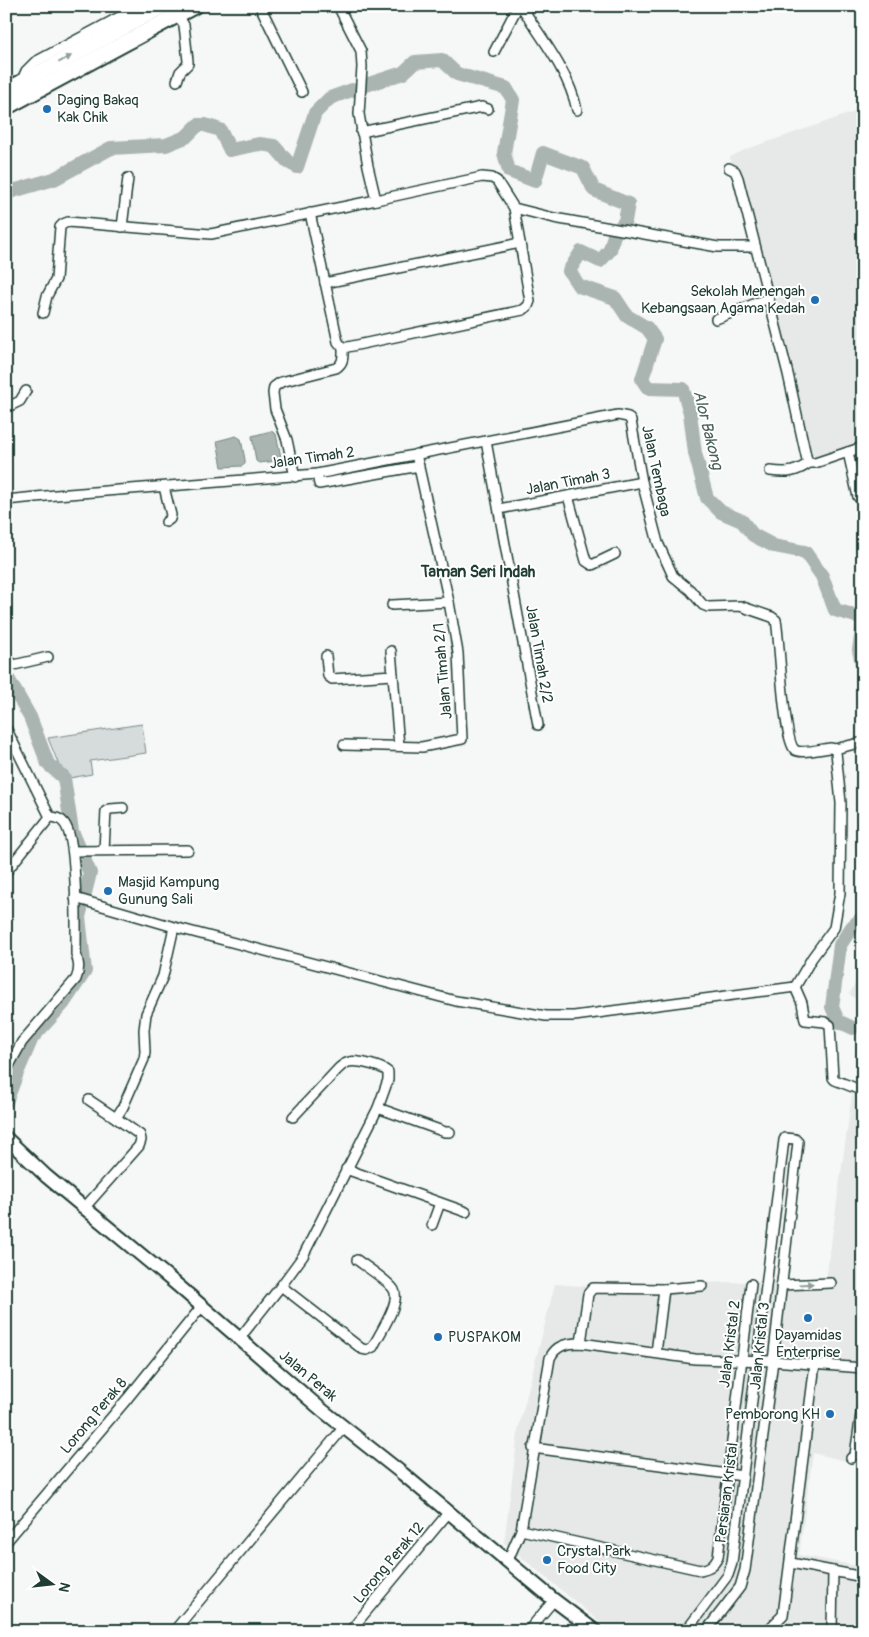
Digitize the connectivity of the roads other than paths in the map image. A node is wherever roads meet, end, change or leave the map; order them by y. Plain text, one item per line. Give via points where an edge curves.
1 (140, 6) edge
2 (163, 6) edge
3 (194, 6) edge
4 (260, 6) edge
5 (338, 6) edge
6 (520, 6) edge
7 (178, 15) junction
8 (494, 52) dead end
9 (177, 81) dead end
10 (21, 82) junction
11 (6, 90) edge
12 (302, 92) dead end
13 (6, 107) edge
14 (488, 110) dead end
15 (577, 110) dead end
16 (361, 132) junction
17 (729, 168) dead end
18 (128, 178) dead end
19 (376, 200) junction
20 (514, 208) junction
21 (310, 214) junction
22 (122, 227) junction
23 (520, 243) junction
24 (755, 247) junction
25 (325, 283) junction
26 (769, 298) junction
27 (43, 313) dead end
28 (716, 319) dead end
29 (343, 348) junction
30 (26, 392) dead end
31 (6, 408) edge
32 (618, 415) joint
33 (486, 440) junction
34 (863, 447) edge
35 (848, 452) junction
36 (416, 454) junction
37 (810, 463) junction
38 (419, 466) junction
39 (770, 471) dead end
40 (317, 474) junction
41 (295, 476) junction
42 (642, 482) junction
43 (164, 487) junction
44 (568, 496) junction
45 (858, 497) dead end
46 (6, 500) edge
47 (499, 509) junction
48 (166, 522) dead end
49 (615, 554) dead end
50 (449, 602) junction
51 (392, 605) dead end
52 (391, 651) dead end
53 (326, 656) dead end
54 (48, 657) dead end
55 (6, 658) edge
56 (393, 675) junction
57 (538, 725) dead end
58 (6, 728) edge
59 (863, 742) edge
60 (344, 745) dead end
61 (399, 746) junction
62 (834, 749) junction
63 (123, 808) dead end
64 (50, 818) junction
65 (104, 850) junction
66 (188, 850) dead end
67 (75, 852) junction
68 (6, 872) edge
69 (80, 900) junction
70 (174, 927) junction
71 (795, 987) junction
72 (6, 1071) edge
73 (863, 1091) edge
74 (90, 1100) dead end
75 (378, 1108) junction
76 (293, 1117) dead end
77 (116, 1118) junction
78 (450, 1132) dead end
79 (6, 1138) edge
80 (346, 1169) junction
81 (440, 1202) junction
82 (85, 1207) junction
83 (466, 1212) dead end
84 (432, 1225) dead end
85 (357, 1260) dead end
86 (831, 1283) dead end
87 (751, 1284) dead end
88 (766, 1285) joint
89 (281, 1286) junction
90 (702, 1286) dead end
91 (780, 1286) junction
92 (664, 1288) junction
93 (202, 1306) junction
94 (239, 1339) junction
95 (581, 1343) junction
96 (656, 1353) junction
97 (742, 1360) junction
98 (757, 1361) junction
99 (773, 1362) junction
100 (815, 1364) junction
101 (863, 1368) edge
102 (862, 1405) edge
103 (344, 1427) junction
104 (533, 1448) junction
105 (852, 1458) dead end
106 (729, 1474) junction
107 (743, 1476) junction
108 (449, 1512) junction
109 (521, 1530) junction
110 (6, 1542) edge
111 (508, 1560) junction
112 (790, 1563) junction
113 (833, 1571) junction
114 (728, 1575) junction
115 (863, 1577) edge
116 (741, 1584) junction
117 (554, 1600) junction
118 (174, 1631) edge
119 (350, 1631) edge
120 (528, 1631) edge
121 (594, 1631) edge
122 (686, 1631) edge
123 (706, 1631) edge
124 (768, 1631) edge
125 (832, 1631) edge

1 - 10 street via 35,62
10 -> 2 main road
3 - 7 main road
4 - 12 street
5 - 16 street via 361,52
6 - 8 street
6 - 15 street via 566,77
7 - 9 street via 184,25 188,64
7 - 13 main road
10 - 11 main road
14 - 16 street via 482,107
16 - 19 street
17 - 24 street via 738,178
18 - 22 street
19 - 20 street via 488,177 497,181
19 - 21 street
20 - 23 street
20 - 24 street via 718,247
21 - 22 street via 212,234
21 - 25 street
22 - 27 street via 68,222 60,227 56,279
23 - 25 street
23 - 29 street via 530,301 523,310
24 - 26 street
25 - 29 street via 338,342
26 - 28 street
26 - 37 street via 805,454
29 - 41 street via 343,361 336,368 281,382 274,387 276,409
30 - 31 street via 20,401
32 - 33 street, Jalan Timah 2
32 - 42 street, Jalan Tembaga via 628,416 631,421
33 - 36 street, Jalan Timah 2
33 - 47 street, Jalan Timah 2/2
34 - 35 street
35 - 37 street
35 - 45 street
36 - 38 street, Jalan Timah 2/1
36 - 40 street, Jalan Timah 2
37 - 39 street via 787,473
38 - 40 street via 319,484
38 - 50 street, Jalan Timah 2/1
40 - 41 street, Jalan Timah 2
41 - 43 street, Jalan Timah 2
42 - 44 street, Jalan Timah 3
42 - 62 street, Jalan Tembaga via 658,543 673,576 703,605 740,606 776,620 786,715 794,750
43 - 46 street, Jalan Timah 2
43 - 48 street via 171,516
44 - 47 street, Jalan Timah 3
44 - 49 street via 586,561 592,564
47 - 57 street, Jalan Timah 2/2
50 - 51 street
50 - 61 street, Jalan Timah 2/1 via 458,653 462,739 422,747
52 - 56 street
53 - 56 street via 328,676 332,679
54 - 55 street via 14,665
56 - 61 street
58 - 64 street
59 - 62 street
60 - 61 street
62 - 71 street via 841,812 840,893 834,928
63 - 65 street via 106,811
64 - 67 street via 64,823
64 - 68 street
65 - 66 street
65 - 67 street
67 - 69 street
69 - 70 street
69 - 72 street via 76,954 80,965 76,979 22,1042
70 - 71 street via 456,1001 546,1016 574,1016
70 - 77 street via 163,976 146,1014 144,1059
71 - 73 street via 805,1020 830,1025 833,1078
74 - 77 street
75 - 76 street via 388,1072 381,1067 355,1061 338,1068
75 - 78 street
75 - 80 street
77 - 82 street via 140,1135 139,1146
79 - 82 street, Jalan Perak
80 - 81 street
80 - 89 street via 303,1256
81 - 83 street
81 - 84 street
82 - 93 street, Jalan Perak
85 - 89 street via 393,1288 396,1297 369,1350 362,1349
91 -> 86 street
87 - 97 street, Jalan Kristal 2
88 - 91 street, Jalan Kristal 3 via 784,1140 787,1138 798,1142
88 - 98 street, Persiaran Kristal
89 - 94 street
90 - 92 street
91 - 99 street, Jalan Kristal 3
92 - 95 street via 593,1288 590,1290
92 - 96 street
93 - 94 street, Jalan Perak
93 - 110 street, Lorong Perak 8
94 - 103 street, Jalan Perak
95 - 96 street
95 - 104 street via 563,1344 553,1351
96 - 97 street via 695,1359
97 - 98 street
97 - 106 street, Jalan Kristal 2
98 - 99 street
98 - 107 street, Persiaran Kristal
99 - 100 street
99 - 116 street, Jalan Kristal 3
100 - 101 street
100 - 112 street
102 - 105 street
103 - 108 street, Jalan Perak
103 - 118 street
104 - 106 street
104 - 109 street
106 - 107 street
106 - 109 street, Jalan Kristal 2 via 718,1557 707,1569
107 - 114 street, Persiaran Kristal
108 - 111 street, Jalan Perak
108 - 119 street, Lorong Perak 12
109 - 111 street
111 - 117 street, Jalan Perak
112 - 113 street
112 - 124 street via 783,1615
113 - 115 street
113 - 125 street
114 - 116 street
114 - 122 street, Persiaran Kristal
116 - 123 street
117 - 120 street
117 - 121 street, Jalan Perak

